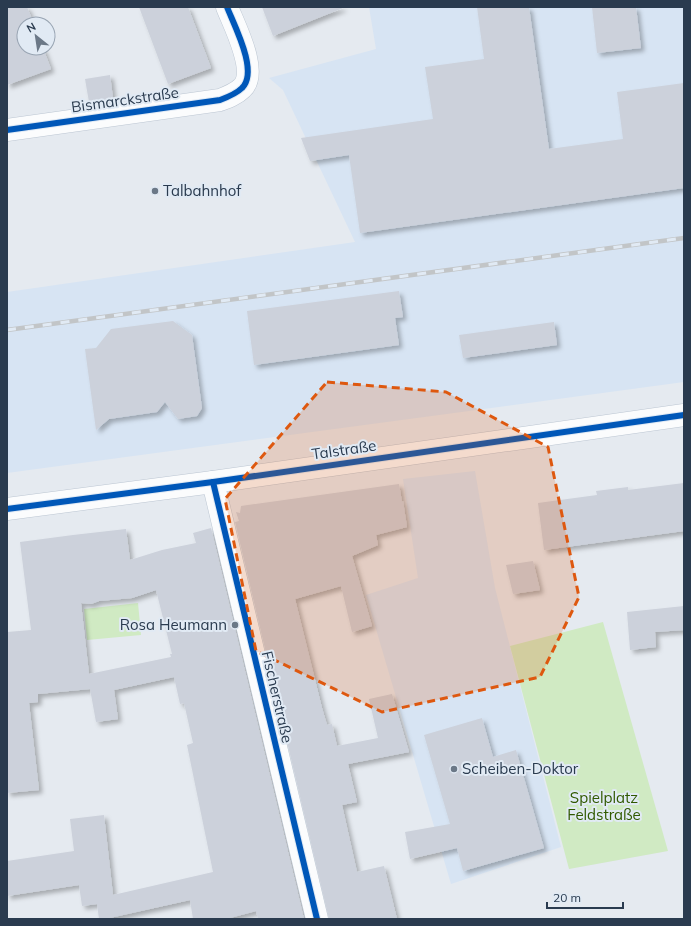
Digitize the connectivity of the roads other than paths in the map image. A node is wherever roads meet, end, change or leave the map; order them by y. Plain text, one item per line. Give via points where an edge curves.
1 (227, 7) edge
2 (7, 130) edge
3 (684, 415) edge
4 (213, 482) junction
5 (7, 509) edge
6 (317, 919) edge

1 - 2 street, Bismarckstraße via 244,49 248,69 247,79 242,88 232,95 220,100
3 - 4 street, Talstraße
4 - 5 street, Talstraße
4 - 6 street, Fischerstraße

